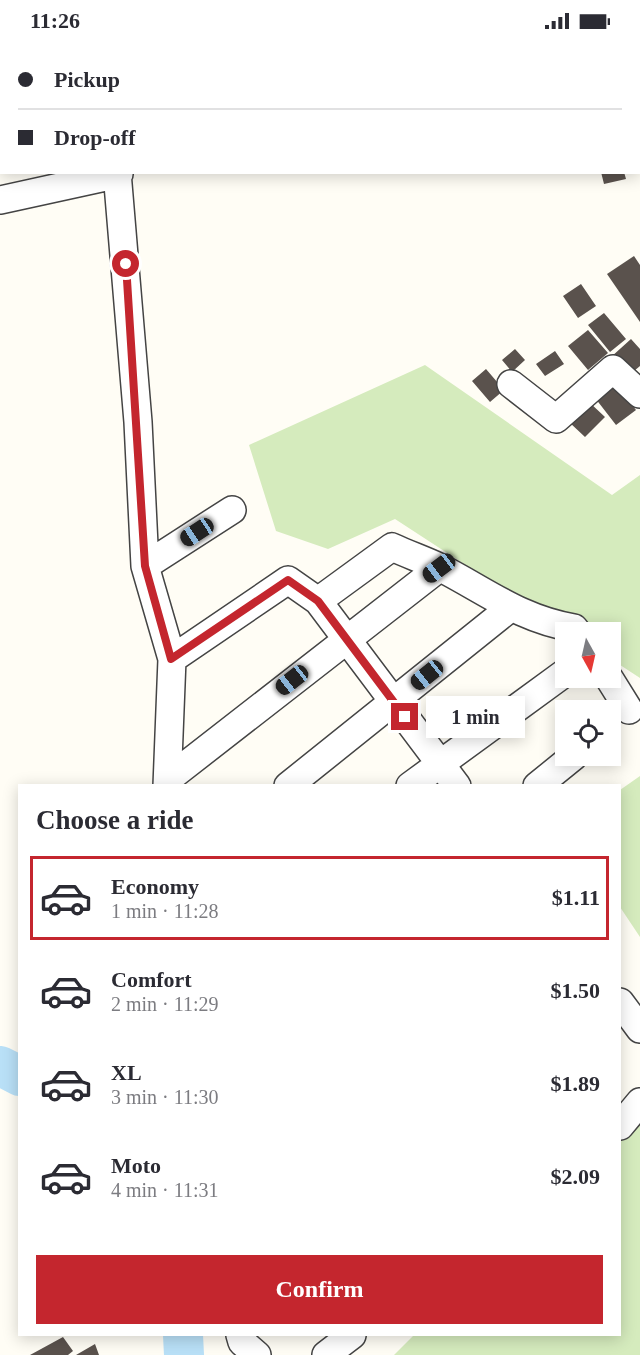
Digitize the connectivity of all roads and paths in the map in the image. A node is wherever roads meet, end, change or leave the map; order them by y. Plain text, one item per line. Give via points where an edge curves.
1 (114, 174) edge
2 (118, 174) edge
3 (0, 200) edge
4 (511, 384) dead end
5 (640, 394) edge
6 (232, 510) dead end
7 (145, 566) junction
8 (439, 568) junction
9 (318, 601) junction
10 (510, 608) junction
11 (555, 625) edge
12 (346, 638) junction
13 (171, 659) junction
14 (555, 680) edge
15 (614, 688) edge
16 (393, 702) junction
17 (627, 713) edge
18 (440, 763) junction
19 (562, 766) edge
20 (167, 782) edge
21 (290, 784) edge
22 (413, 784) edge
23 (456, 784) edge
24 (539, 784) edge
25 (621, 1004) edge
26 (632, 1031) edge
27 (640, 1102) edge
28 (621, 1125) edge
29 (240, 1336) edge
30 (351, 1336) edge
31 (256, 1355) edge
32 (326, 1355) edge

1 - 3 street
2 - 7 street
4 - 5 street via 556,419 613,369
6 - 7 street
7 - 13 street
8 - 9 street via 392,547
8 - 10 street
8 - 12 street
9 - 12 street
9 - 13 street via 288,580
10 - 11 street
10 - 16 street
12 - 16 street
12 - 20 street
13 - 20 street
14 - 18 street
15 - 17 street
16 - 18 street
16 - 21 street
18 - 22 street
18 - 23 street
19 - 24 street
25 - 26 street
27 - 28 street
29 - 31 street
30 - 32 street

